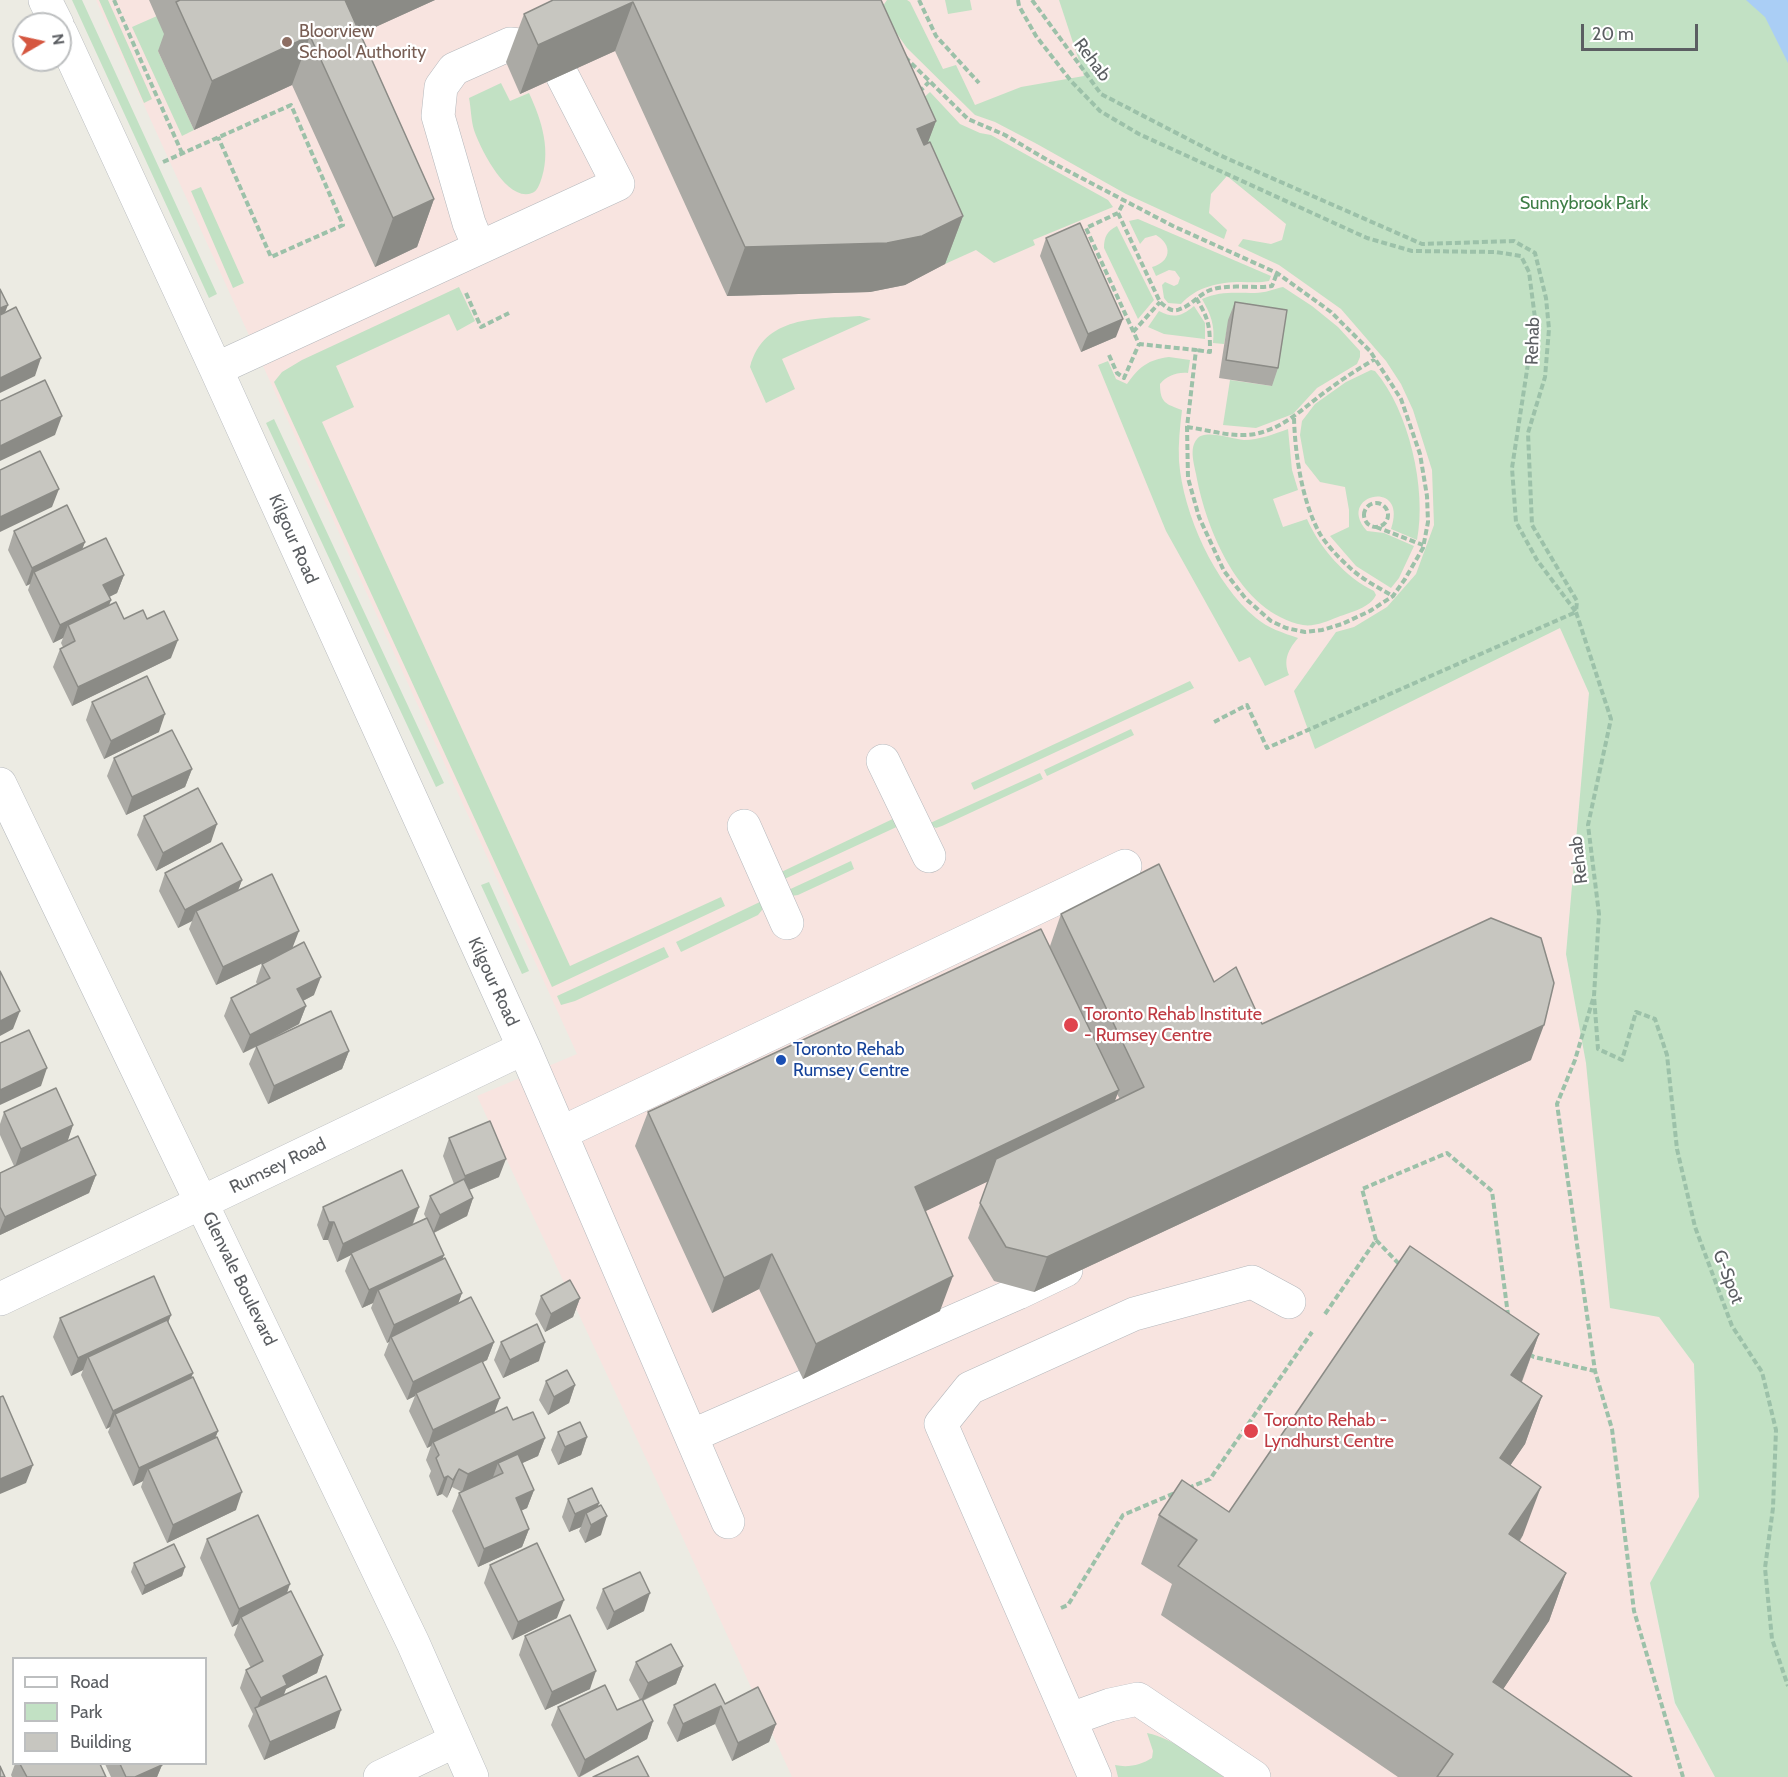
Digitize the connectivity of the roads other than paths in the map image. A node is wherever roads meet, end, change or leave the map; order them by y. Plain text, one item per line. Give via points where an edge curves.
1 (535, 49) edge
2 (72, 58) edge
3 (562, 75) edge
4 (479, 248) junction
5 (216, 369) junction
6 (883, 761) dead end
7 (0, 784) edge
8 (744, 826) dead end
9 (929, 856) dead end
10 (1125, 866) dead end
11 (787, 923) dead end
12 (524, 1048) junction
13 (561, 1133) junction
14 (202, 1203) junction
15 (1090, 1258) edge
16 (0, 1299) edge
17 (1289, 1302) dead end
18 (691, 1436) junction
19 (728, 1521) dead end
20 (1071, 1719) junction
21 (455, 1741) junction
22 (380, 1777) edge
23 (472, 1777) edge
24 (1095, 1777) edge
25 (1254, 1777) edge

1 - 4 street via 510,44 454,69 441,87 438,116
2 - 5 street, Kilgour Road
3 - 4 street via 618,184
4 - 5 street
5 - 12 street, Kilgour Road
6 - 9 street
7 - 14 street, Glenvale Boulevard
8 - 11 street
10 - 13 street
12 - 13 street, Kilgour Road
12 - 14 street, Rumsey Road
13 - 18 street, Kilgour Road
14 - 16 street, Rumsey Road
14 - 21 street, Glenvale Boulevard via 413,1643
15 - 18 street
17 - 20 street via 1252,1282 1134,1314 970,1388 941,1424
18 - 19 street, Kilgour Road
20 - 24 street
20 - 25 street via 1138,1699
21 - 22 street
21 - 23 street, Glenvale Boulevard

